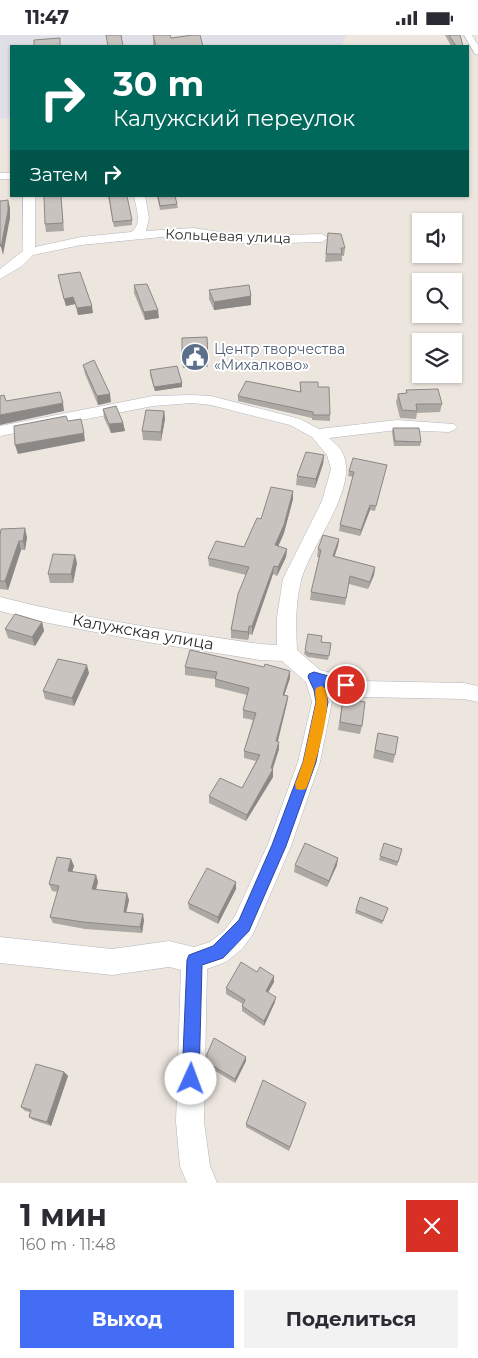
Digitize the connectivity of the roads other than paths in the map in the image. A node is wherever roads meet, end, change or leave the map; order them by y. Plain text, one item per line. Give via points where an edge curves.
1 (468, 35) edge
2 (477, 48) edge
3 (29, 197) edge
4 (139, 197) edge
5 (135, 235) junction
6 (322, 238) dead end
7 (29, 252) junction
8 (0, 275) edge
9 (449, 427) dead end
10 (0, 431) edge
11 (317, 434) junction
12 (0, 604) edge
13 (287, 653) junction
14 (314, 677) junction
15 (478, 694) edge
16 (0, 950) edge
17 (194, 960) junction
18 (202, 1183) edge

1 - 2 street
3 - 7 street
4 - 5 street, Кольцевая улица via 144,225 142,231
5 - 6 street, Кольцевая улица via 183,232 248,239
5 - 7 street, Кольцевая улица via 81,241
7 - 8 street, Кольцевая улица
9 - 11 street via 397,425
10 - 11 street via 153,401 192,399 295,422
11 - 13 street via 335,453 339,469 330,501 292,579 286,617
12 - 13 street, Калужская улица via 148,634 260,652
13 - 14 street
14 - 15 street via 362,689
14 - 17 street via 322,702 309,762 279,846 239,933 217,953
16 - 17 street via 112,962 169,954
17 - 18 street via 190,1122 194,1167

